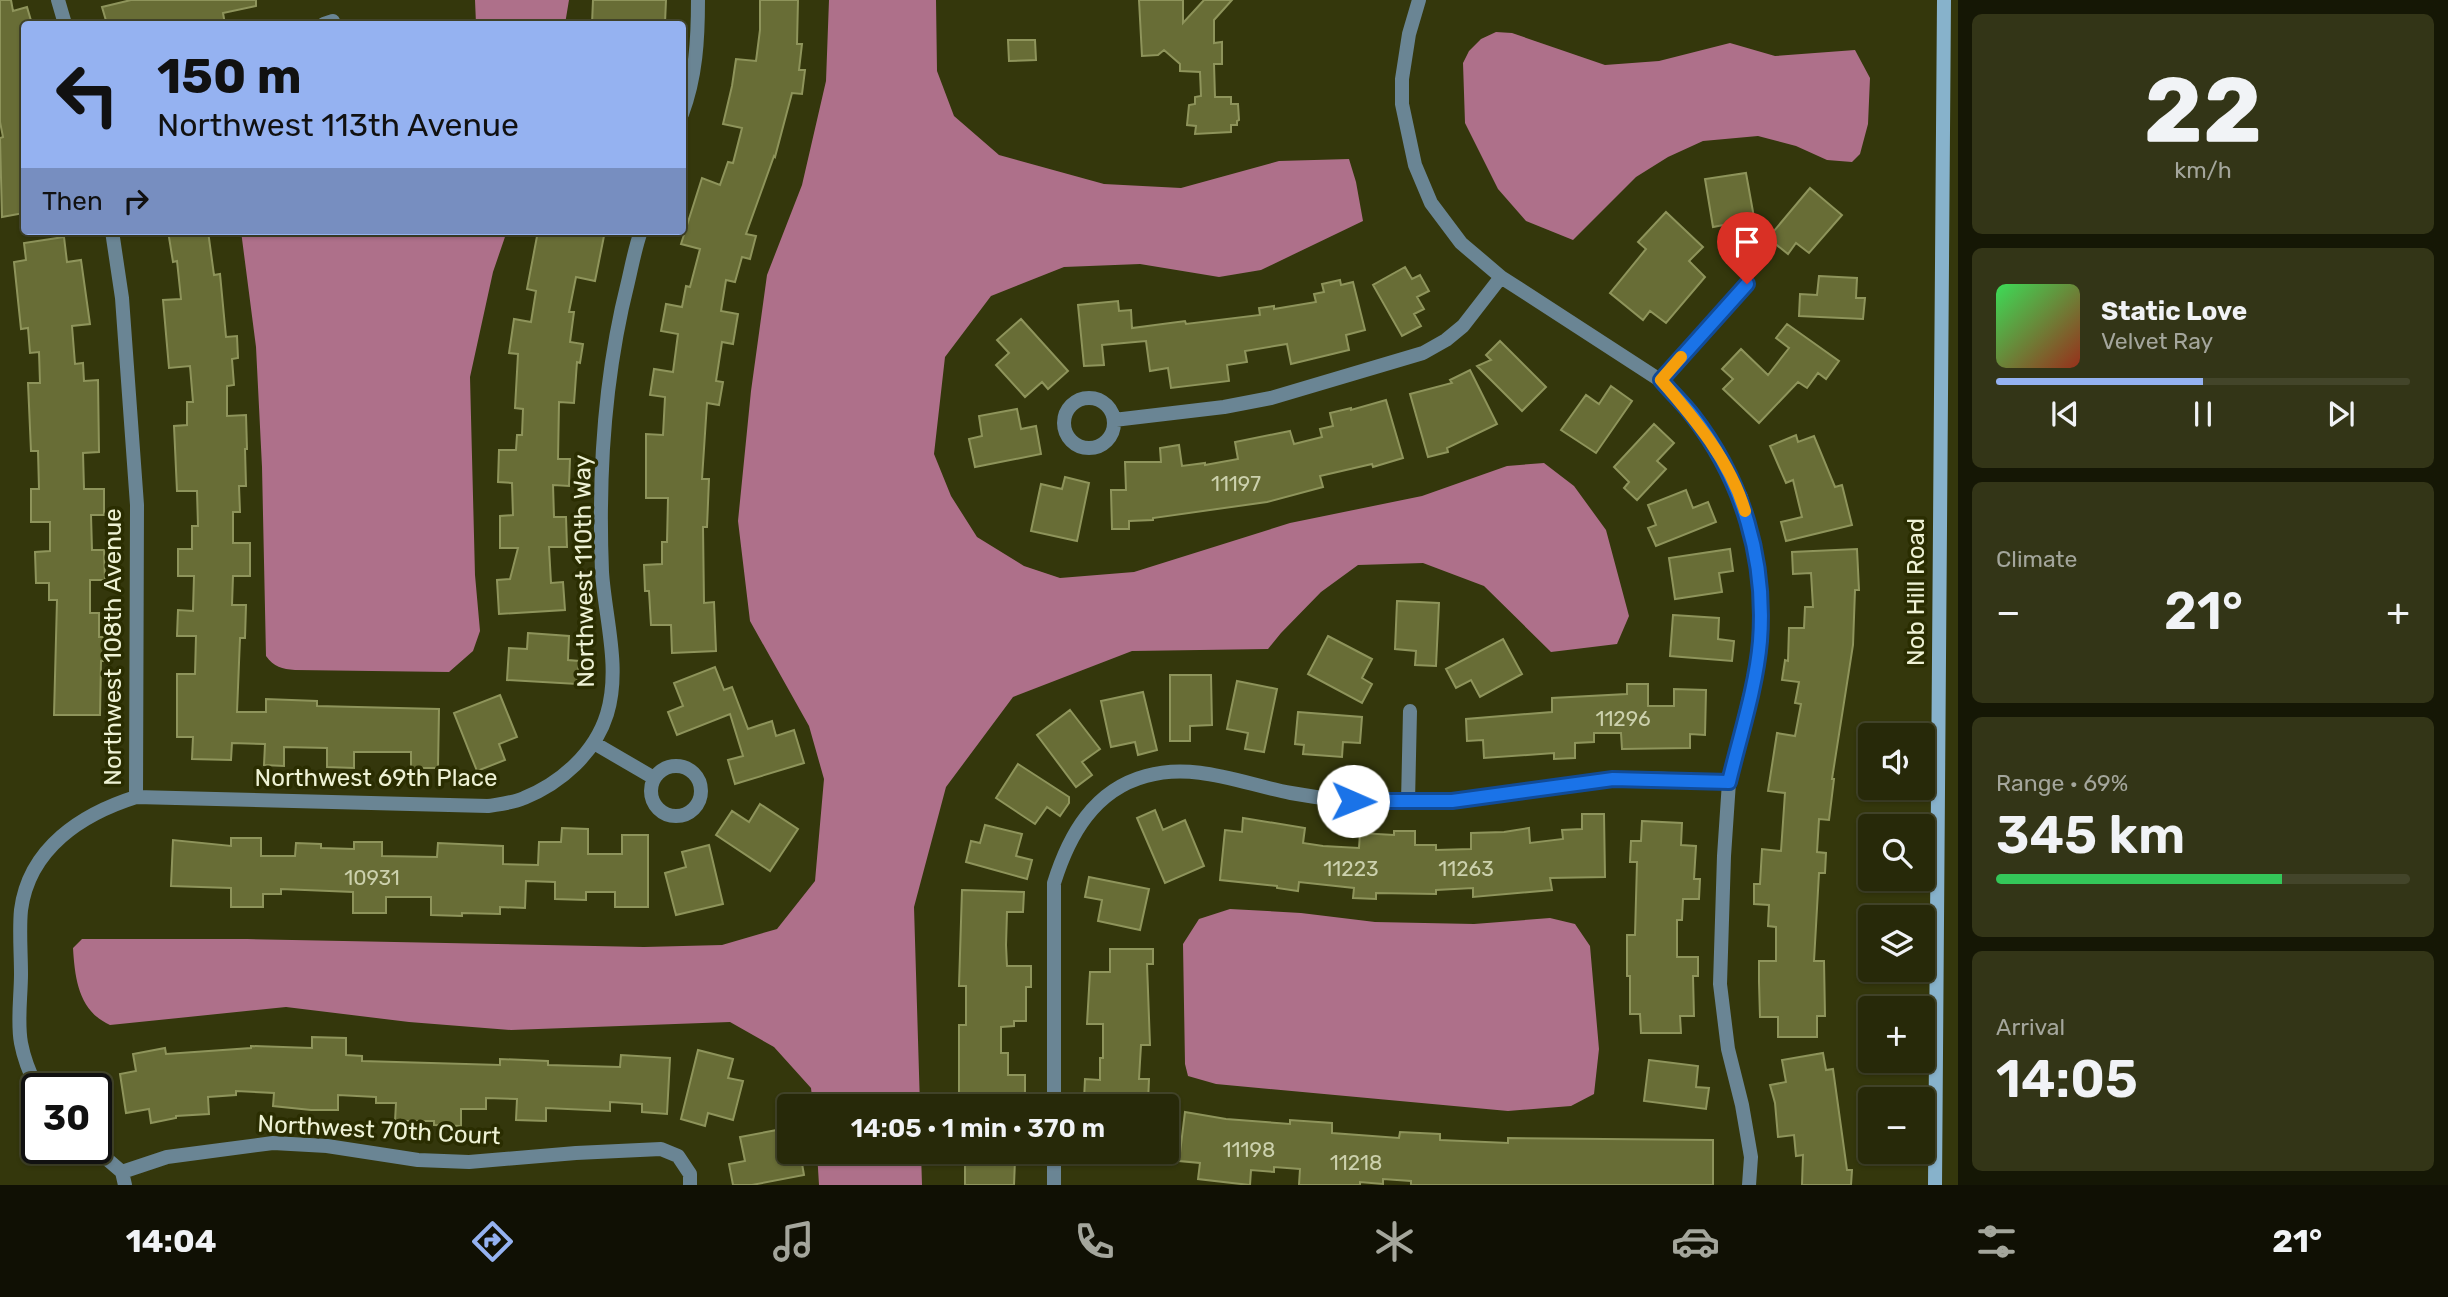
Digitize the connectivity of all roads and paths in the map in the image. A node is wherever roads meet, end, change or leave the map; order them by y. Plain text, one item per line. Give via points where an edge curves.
1 (58, 0) edge
2 (698, 0) edge
3 (1419, 0) edge
4 (1944, 0) edge
5 (64, 21) edge
6 (686, 104) edge
7 (113, 235) edge
8 (640, 235) edge
9 (1501, 277) junction
10 (1747, 284) dead end
11 (1661, 380) junction
12 (1114, 420) dead end
13 (1410, 711) dead end
14 (594, 743) junction
15 (654, 778) dead end
16 (1729, 782) junction
17 (136, 797) junction
18 (1408, 802) junction
19 (32, 1073) edge
20 (1054, 1094) edge
21 (109, 1164) edge
22 (1054, 1164) edge
23 (123, 1178) edge
24 (690, 1185) edge
25 (1054, 1185) edge
26 (1749, 1185) edge
27 (1935, 1185) edge

1 - 5 street
2 - 6 street via 698,50
3 - 9 street via 1402,79 1404,120 1415,166 1431,203 1461,243
4 - 27 main road, Nob Hill Road
7 - 17 street, Northwest 108th Avenue via 122,298 137,505
8 - 14 street, Northwest 110th Way via 619,318 605,402 602,573 612,686 607,714
9 - 11 street
9 - 12 street via 1463,326 1423,353 1271,398
10 - 11 street
11 - 16 street via 1717,452 1741,497 1753,542 1760,642
13 - 18 street
14 - 15 street
14 - 17 street, Northwest 69th Place via 550,785 522,800 488,806
16 - 18 street via 1613,779 1477,798
16 - 26 street via 1720,984 1728,1049 1751,1157
17 - 19 street, Northwest 108th Avenue via 108,806 60,836 30,881 21,909 20,1041
18 - 20 street via 1291,793 1182,770 1144,776 1105,795 1080,823 1064,851 1054,883
21 - 23 street
22 - 25 street
23 - 24 street, Northwest 70th Court via 167,1157 273,1143 469,1162 661,1149 678,1156 690,1174

